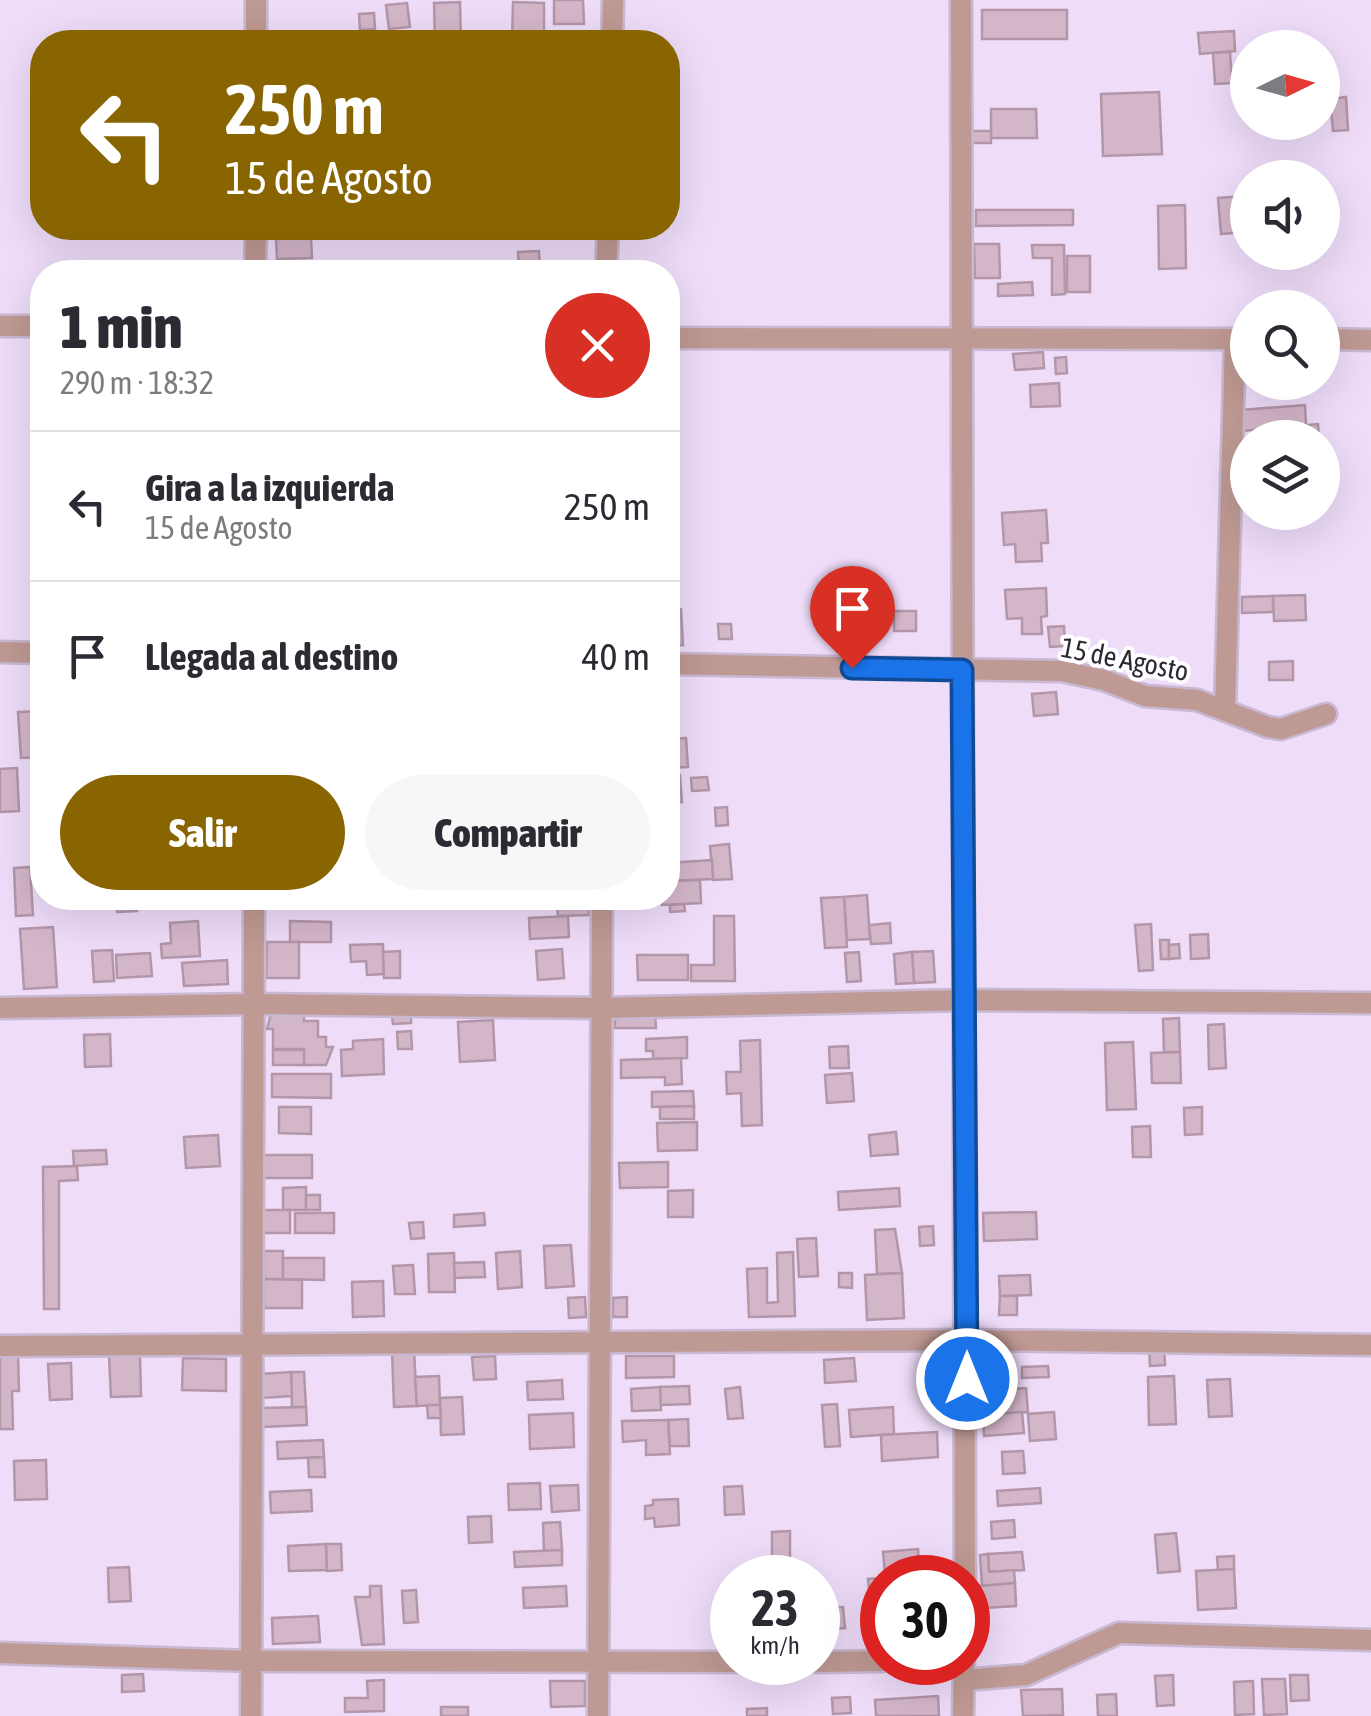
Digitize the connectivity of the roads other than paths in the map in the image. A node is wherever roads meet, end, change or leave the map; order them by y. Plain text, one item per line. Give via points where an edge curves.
1 (256, 0) edge
2 (613, 0) edge
3 (961, 0) edge
4 (256, 30) edge
5 (612, 30) edge
6 (0, 326) edge
7 (30, 326) edge
8 (680, 338) edge
9 (959, 338) junction
10 (1230, 339) edge
11 (1340, 340) edge
12 (1371, 340) edge
13 (1238, 400) edge
14 (0, 652) edge
15 (30, 653) edge
16 (680, 664) edge
17 (962, 670) junction
18 (1224, 708) junction
19 (1326, 714) dead end
20 (254, 910) edge
21 (602, 910) edge
22 (964, 1000) junction
23 (1371, 1003) edge
24 (254, 1004) junction
25 (0, 1008) edge
26 (602, 1008) junction
27 (968, 1340) junction
28 (600, 1341) junction
29 (252, 1343) junction
30 (1371, 1345) edge
31 (0, 1346) edge
32 (965, 1555) edge
33 (1371, 1640) edge
34 (0, 1653) edge
35 (252, 1661) junction
36 (710, 1663) edge
37 (598, 1664) junction
38 (990, 1673) edge
39 (964, 1685) edge
40 (252, 1716) edge
41 (598, 1716) edge
42 (963, 1716) edge

1 - 4 street
2 - 5 street
3 - 9 street
6 - 7 street
8 - 9 street
9 - 10 street
9 - 17 street
11 - 12 street
13 - 18 street
14 - 15 street
16 - 17 street, 15 de Agosto
17 - 18 street, 15 de Agosto via 1062,671 1145,696
17 - 22 street
18 - 19 street, 15 de Agosto via 1281,729
20 - 24 street
21 - 26 street
22 - 23 street
22 - 26 street
22 - 27 street
24 - 25 street
24 - 26 street
24 - 29 street
26 - 28 street
27 - 28 street
27 - 30 street
27 - 32 street
28 - 29 street
28 - 37 street
29 - 31 street
29 - 35 street
33 - 38 street via 1119,1633 1026,1675
34 - 35 street
35 - 37 street
35 - 40 street
36 - 37 street
37 - 41 street
39 - 42 street

